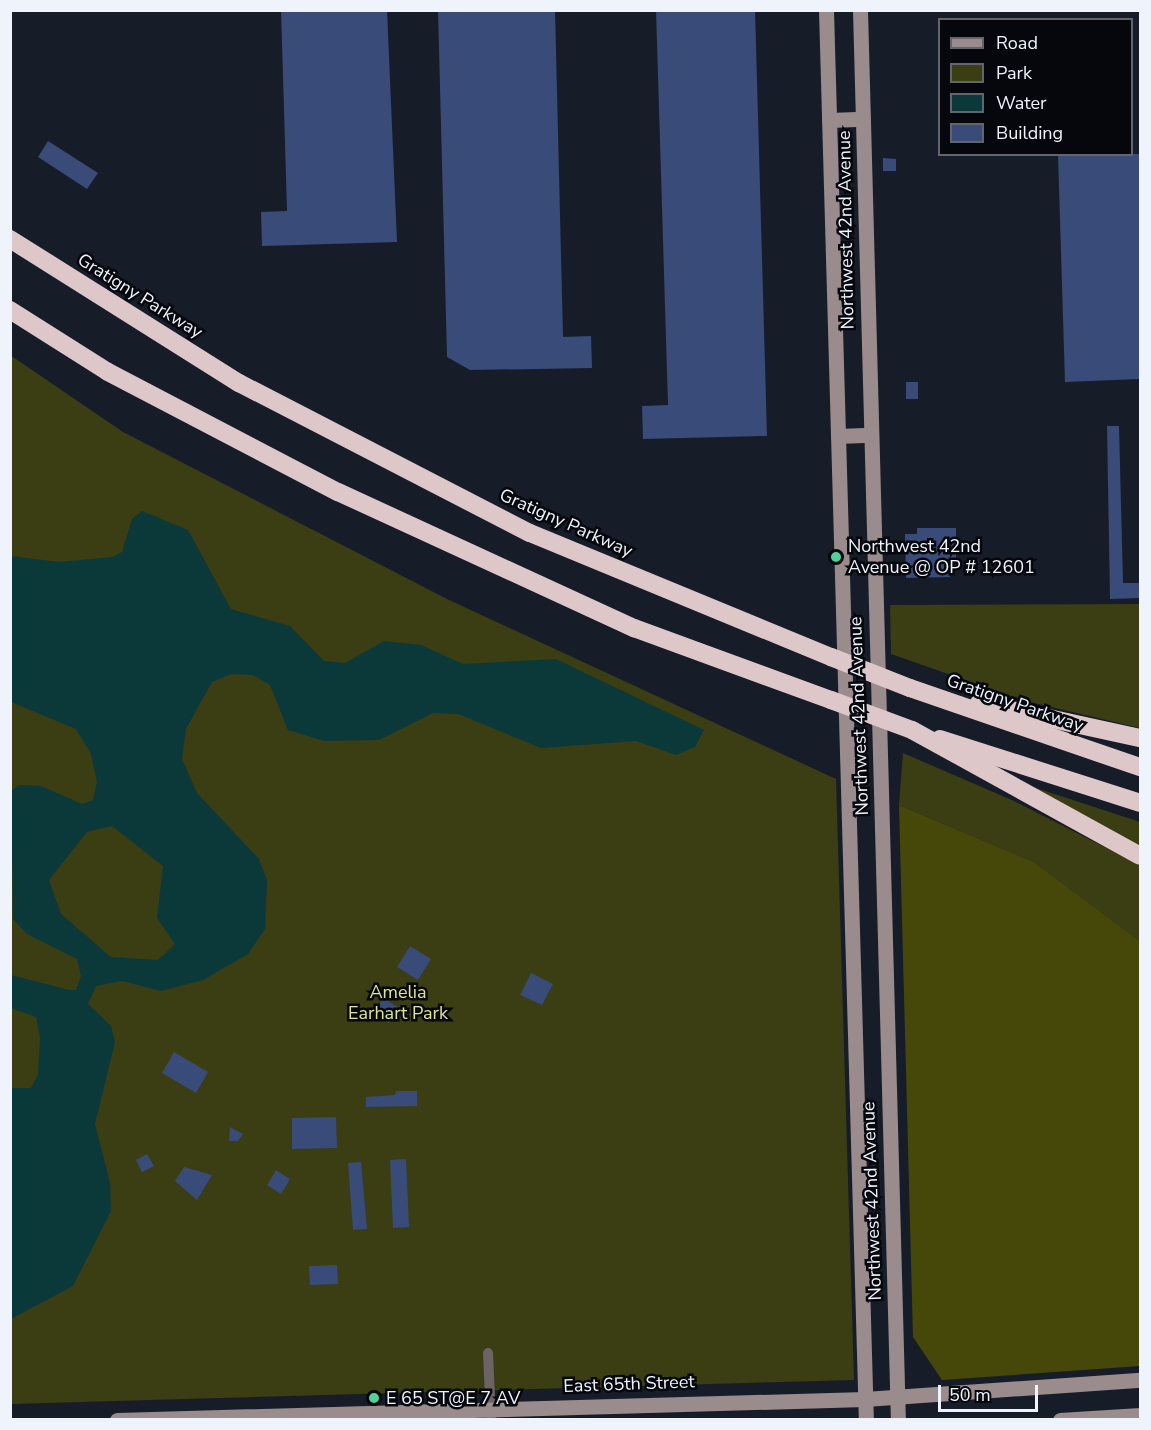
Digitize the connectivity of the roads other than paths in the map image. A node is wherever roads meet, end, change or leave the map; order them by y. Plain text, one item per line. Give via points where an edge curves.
1 (826, 10) edge
2 (860, 10) edge
3 (862, 119) junction
4 (829, 120) junction
5 (10, 239) edge
6 (10, 310) edge
7 (871, 435) junction
8 (838, 436) junction
9 (910, 688) junction
10 (912, 730) junction
11 (1140, 738) edge
12 (1140, 767) edge
13 (1140, 803) edge
14 (1140, 856) edge
15 (488, 1353) dead end
16 (1140, 1380) edge
17 (897, 1397) junction
18 (865, 1400) junction
19 (490, 1414) edge
20 (1140, 1415) edge
21 (117, 1419) edge
22 (866, 1419) edge
23 (898, 1419) edge
24 (1060, 1419) edge

1 - 4 main road, Northwest 42nd Avenue
2 - 3 main road, Northwest 42nd Avenue
3 - 4 main road
3 - 7 main road, Northwest 42nd Avenue
4 - 8 main road, Northwest 42nd Avenue
5 - 9 highway, Gratigny Parkway, bridge via 239,383 519,528
6 - 10 highway, bridge via 108,372 338,492 634,628
7 - 8 main road
7 - 17 main road, Northwest 42nd Avenue
8 - 18 main road, Northwest 42nd Avenue
9 - 11 highway
9 - 12 highway, Gratigny Parkway
10 - 13 highway
10 - 14 highway
15 - 19 street
16 - 17 main road, East 65th Street
17 - 18 main road, East 65th Street
17 - 23 main road, Northwest 42nd Avenue
18 - 19 main road, East 65th Street
18 - 22 main road, Northwest 42nd Avenue
19 - 21 main road, East 65th Street
20 - 24 main road

